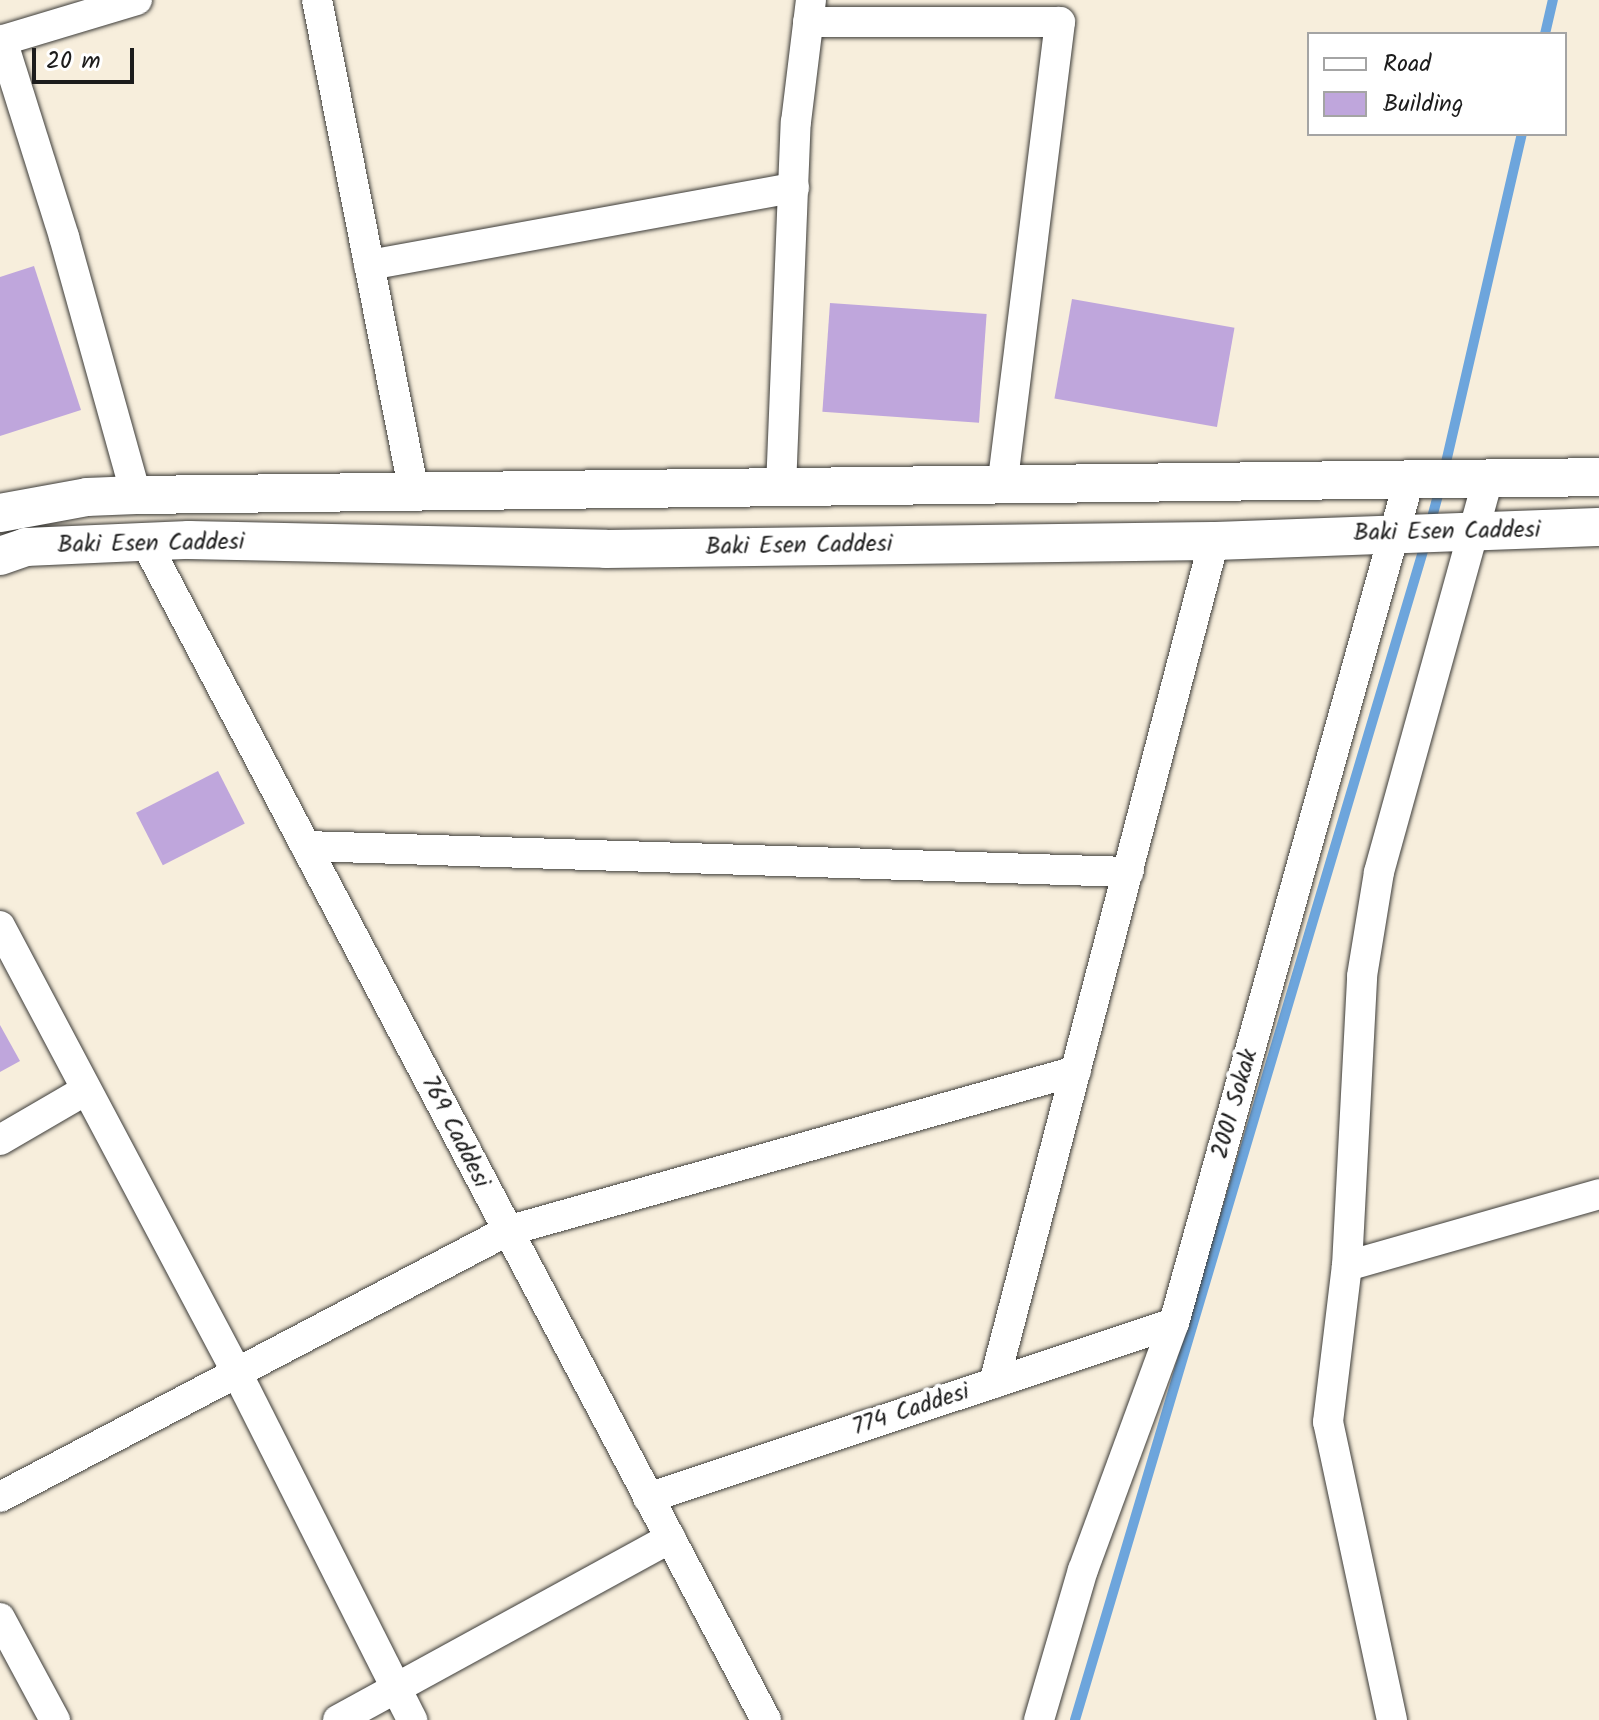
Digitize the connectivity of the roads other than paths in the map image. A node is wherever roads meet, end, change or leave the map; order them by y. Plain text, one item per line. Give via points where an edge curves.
1 (137, 0) edge
2 (317, 0) edge
3 (78, 8) edge
4 (809, 11) edge
5 (1, 41) edge
6 (794, 188) junction
7 (369, 265) junction
8 (1599, 477) edge
9 (1476, 479) junction
10 (1413, 480) junction
11 (1002, 486) junction
12 (781, 488) junction
13 (414, 492) junction
14 (136, 495) junction
15 (0, 513) edge
16 (1599, 527) edge
17 (1399, 532) junction
18 (1462, 534) junction
19 (1214, 541) junction
20 (146, 543) junction
21 (0, 556) edge
22 (306, 846) junction
23 (1129, 872) junction
24 (0, 926) edge
25 (1076, 1071) junction
26 (86, 1090) junction
27 (0, 1140) edge
28 (1599, 1194) edge
29 (507, 1231) junction
30 (1347, 1266) junction
31 (1174, 1323) junction
32 (236, 1371) junction
33 (994, 1383) junction
34 (0, 1497) edge
35 (648, 1498) junction
36 (670, 1538) junction
37 (0, 1618) edge
38 (395, 1687) junction
39 (55, 1720) edge
40 (338, 1720) edge
41 (412, 1720) edge
42 (766, 1720) edge
43 (1039, 1720) edge
44 (1392, 1720) edge

1 - 3 street
2 - 7 street
3 - 5 street
4 - 6 street
4 - 11 street via 1060,22
5 - 14 street via 64,237
6 - 7 street
6 - 12 street
7 - 13 street
8 - 9 street, Baki Esen Caddesi
9 - 10 street, Baki Esen Caddesi
9 - 18 street
10 - 11 street, Baki Esen Caddesi
10 - 17 street, 2001 Sokak
11 - 12 street, Baki Esen Caddesi
12 - 13 street, Baki Esen Caddesi
13 - 14 street, Baki Esen Caddesi
14 - 15 street, Baki Esen Caddesi via 87,497
16 - 18 street, Baki Esen Caddesi
17 - 18 street, Baki Esen Caddesi
17 - 19 street, Baki Esen Caddesi
17 - 31 street, 2001 Sokak
18 - 30 street via 1374,902 1362,976
19 - 20 street, Baki Esen Caddesi via 606,549
19 - 23 street
20 - 21 street, Baki Esen Caddesi via 26,547
20 - 22 street, 769 Caddesi
22 - 23 street
22 - 29 street, 769 Caddesi
23 - 25 street
24 - 26 street
25 - 29 street
25 - 33 street
26 - 27 street
26 - 32 street
28 - 30 street
29 - 32 street
29 - 35 street, 769 Caddesi
30 - 44 street via 1328,1422
31 - 33 street, 774 Caddesi
31 - 43 street, 2001 Sokak via 1083,1570
32 - 34 street
32 - 38 street
33 - 35 street, 774 Caddesi
35 - 36 street, 769 Caddesi
36 - 38 street
36 - 42 street, 769 Caddesi
37 - 39 street
38 - 40 street
38 - 41 street

